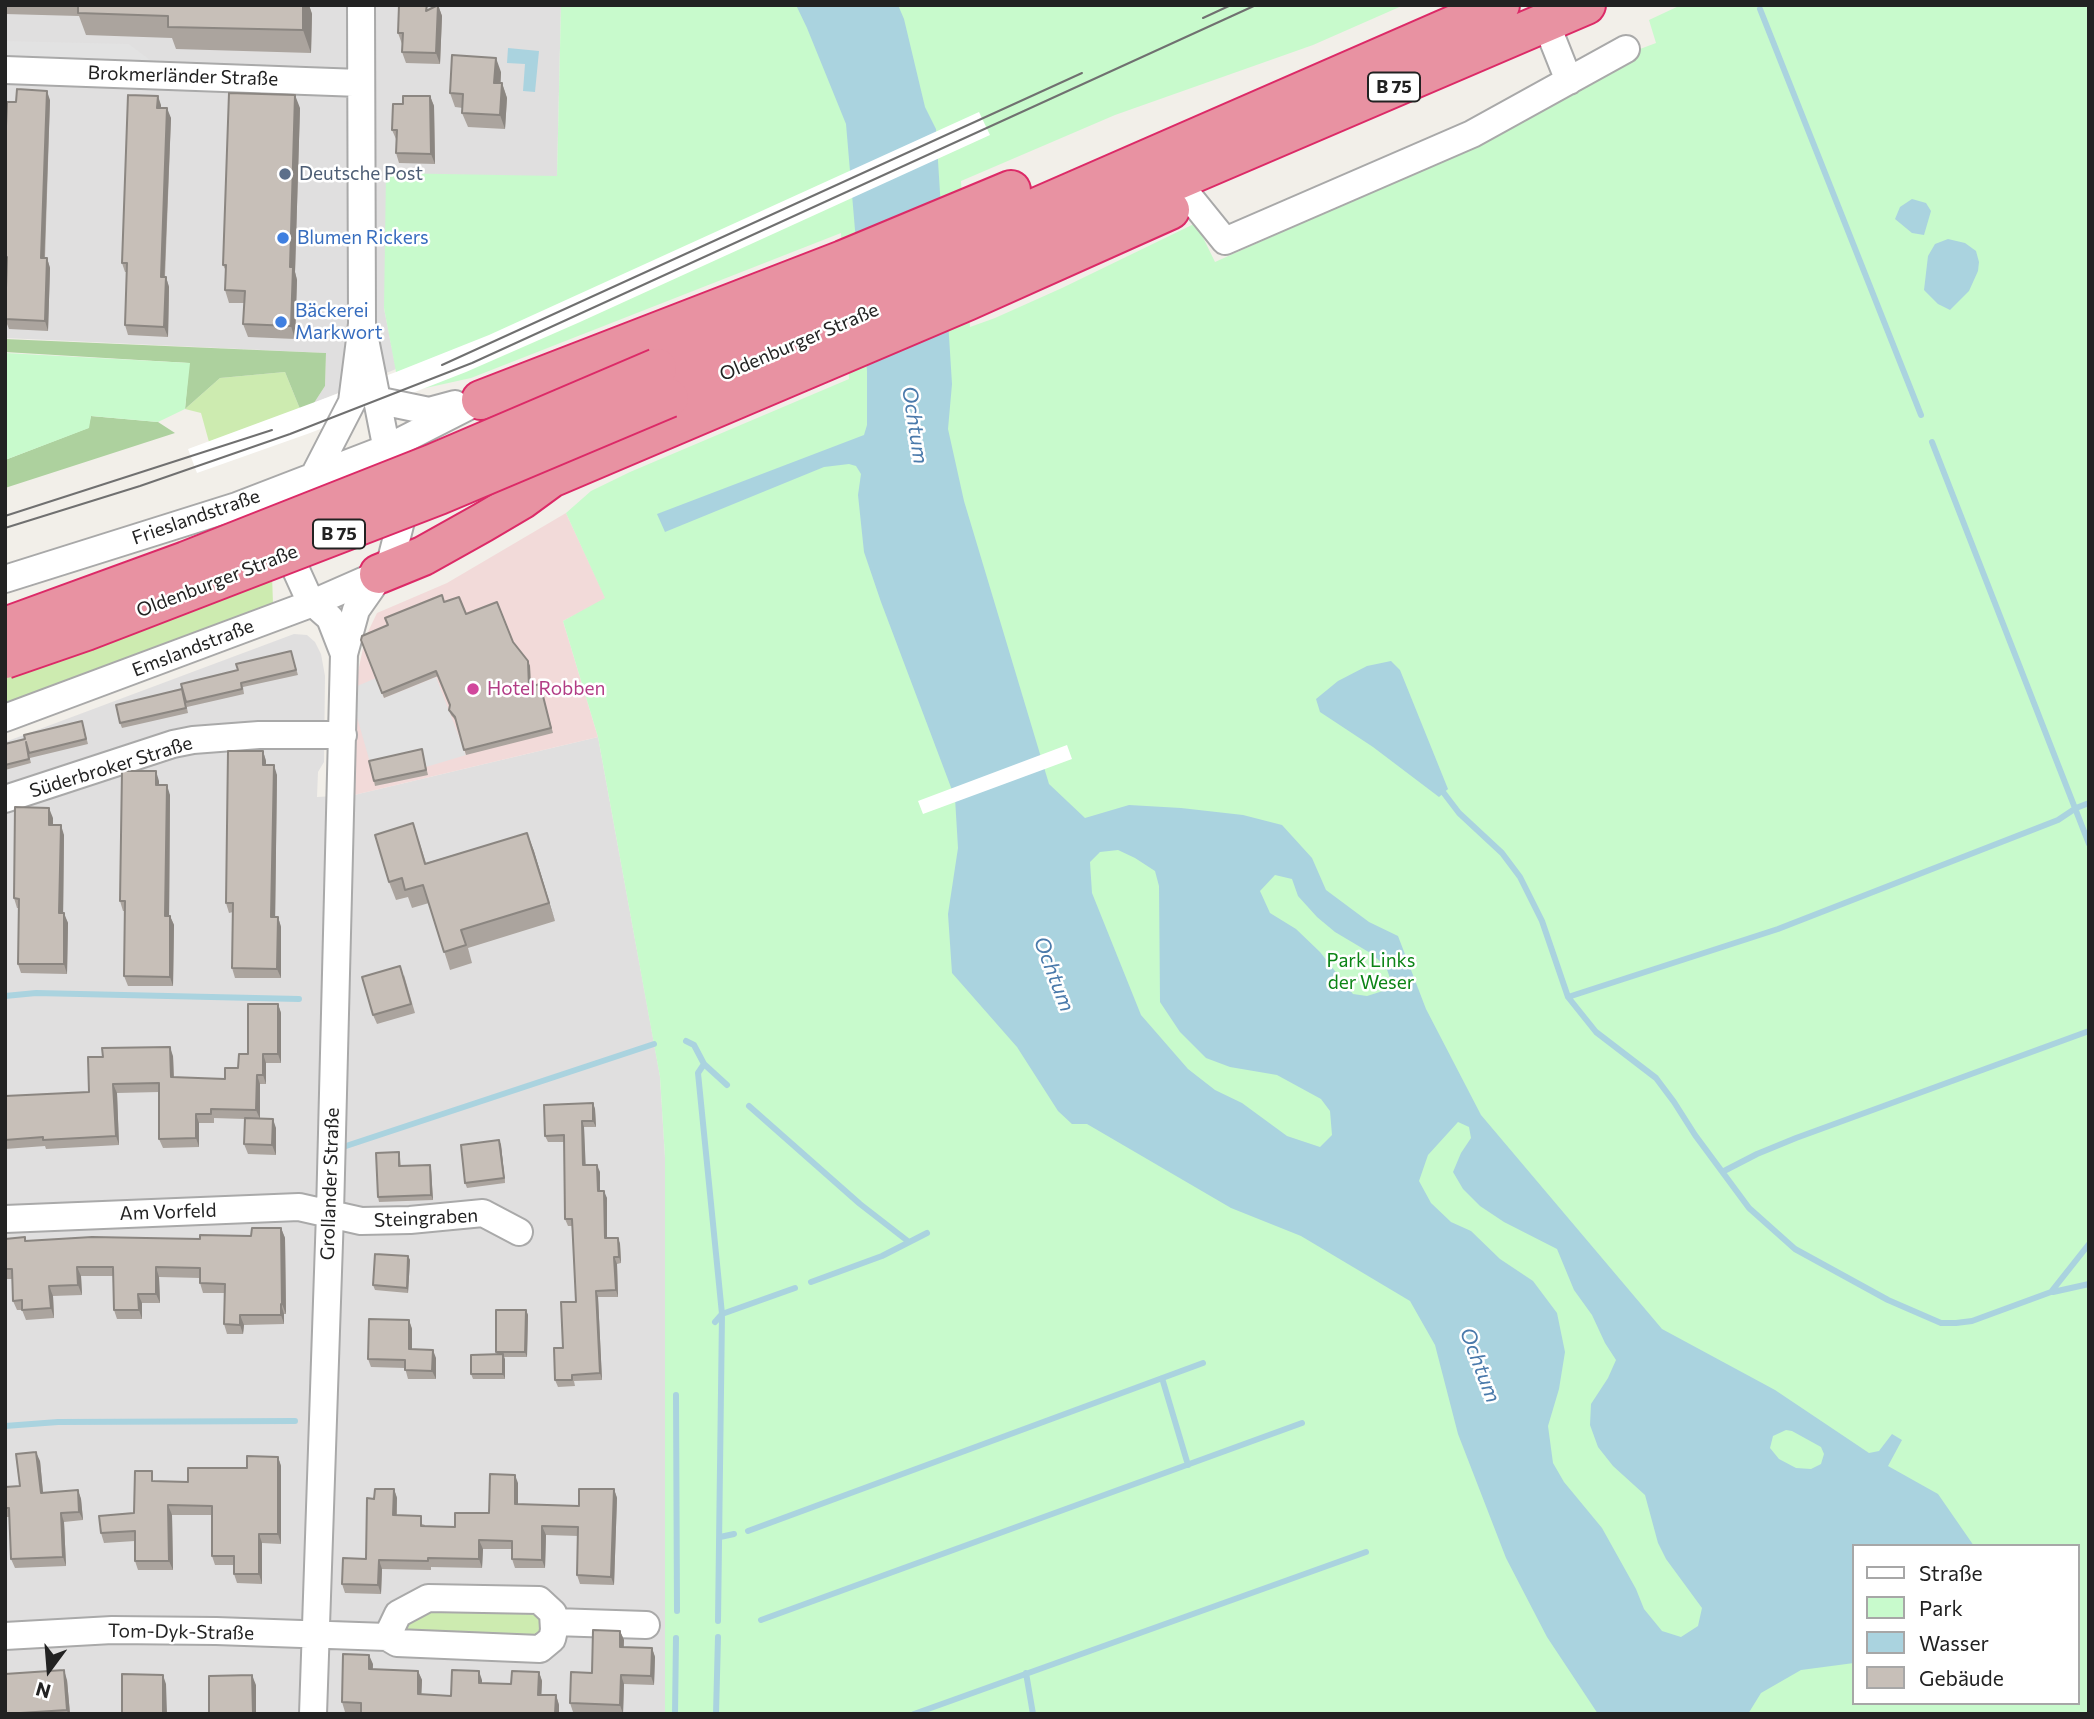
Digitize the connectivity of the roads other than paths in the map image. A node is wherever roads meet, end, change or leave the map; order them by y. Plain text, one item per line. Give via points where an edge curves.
1 (361, 5) edge
2 (1500, 5) edge
3 (1586, 5) edge
4 (1546, 23) junction
5 (1626, 49) dead end
6 (5, 70) edge
7 (1569, 81) junction
8 (360, 83) junction
9 (1207, 150) junction
10 (1191, 199) junction
11 (964, 255) junction
12 (845, 305) junction
13 (362, 324) junction
14 (663, 383) junction
15 (376, 400) junction
16 (481, 400) junction
17 (385, 449) junction
18 (315, 474) junction
19 (379, 574) junction
20 (5, 579) edge
21 (313, 603) junction
22 (5, 627) edge
23 (344, 653) junction
24 (5, 659) edge
25 (5, 718) edge
26 (343, 735) junction
27 (5, 799) edge
28 (330, 1213) junction
29 (5, 1219) edge
30 (519, 1232) dead end
31 (554, 1622) junction
32 (646, 1625) dead end
33 (316, 1634) junction
34 (5, 1636) edge
35 (387, 1637) junction
36 (313, 1714) edge

1 - 8 street
2 - 9 highway, Oldenburger Straße / B 75
3 - 4 highway, Oldenburger Straße / B 75
4 - 7 street
4 - 9 highway, Oldenburger Straße / B 75
5 - 7 street
6 - 8 street, Brokmerländer Straße
7 - 10 street via 1472,134 1225,241
8 - 13 street
9 - 10 highway
9 - 11 highway, Oldenburger Straße / B 75
9 - 11 highway via 1140,139
10 - 11 highway via 1120,234
11 - 12 highway, Oldenburger Straße / B 75
11 - 12 highway
12 - 14 highway, Oldenburger Straße / B 75
12 - 16 highway
12 - 19 highway via 551,478 522,500 423,556
13 - 15 street, Grollander Straße
13 - 18 street, Grollander Straße via 352,402
14 - 22 highway, Oldenburger Straße / B 75, bridge via 432,464
14 - 24 highway, Oldenburger Straße / B 75, bridge via 426,500
15 - 16 street via 429,411
15 - 17 street, Grollander Straße
16 - 17 street, Frieslandstraße
17 - 18 street, Frieslandstraße
17 - 19 street, Grollander Straße via 401,520 391,560
18 - 20 street, Frieslandstraße via 237,506
18 - 21 street, Grollander Straße via 302,499 292,543 296,570
19 - 21 street, Emslandstraße
19 - 23 street, Grollander Straße via 355,610
21 - 23 street, Grollander Straße via 330,618
21 - 25 street, Emslandstraße
23 - 26 street, Grollander Straße
26 - 27 street, Süderbroker Straße via 193,740
26 - 28 street, Grollander Straße
28 - 29 street, Am Vorfeld via 299,1207
28 - 30 street, Steingraben via 361,1221 483,1213
28 - 33 street, Grollander Straße
31 - 32 street
31 - 35 street, Tom-Dyk-Straße via 552,1639 540,1649 397,1643
31 - 35 street via 553,1612 539,1600 428,1598 398,1614
33 - 34 street, Tom-Dyk-Straße via 112,1630
33 - 35 street, Tom-Dyk-Straße
33 - 36 street, Grollander Straße

